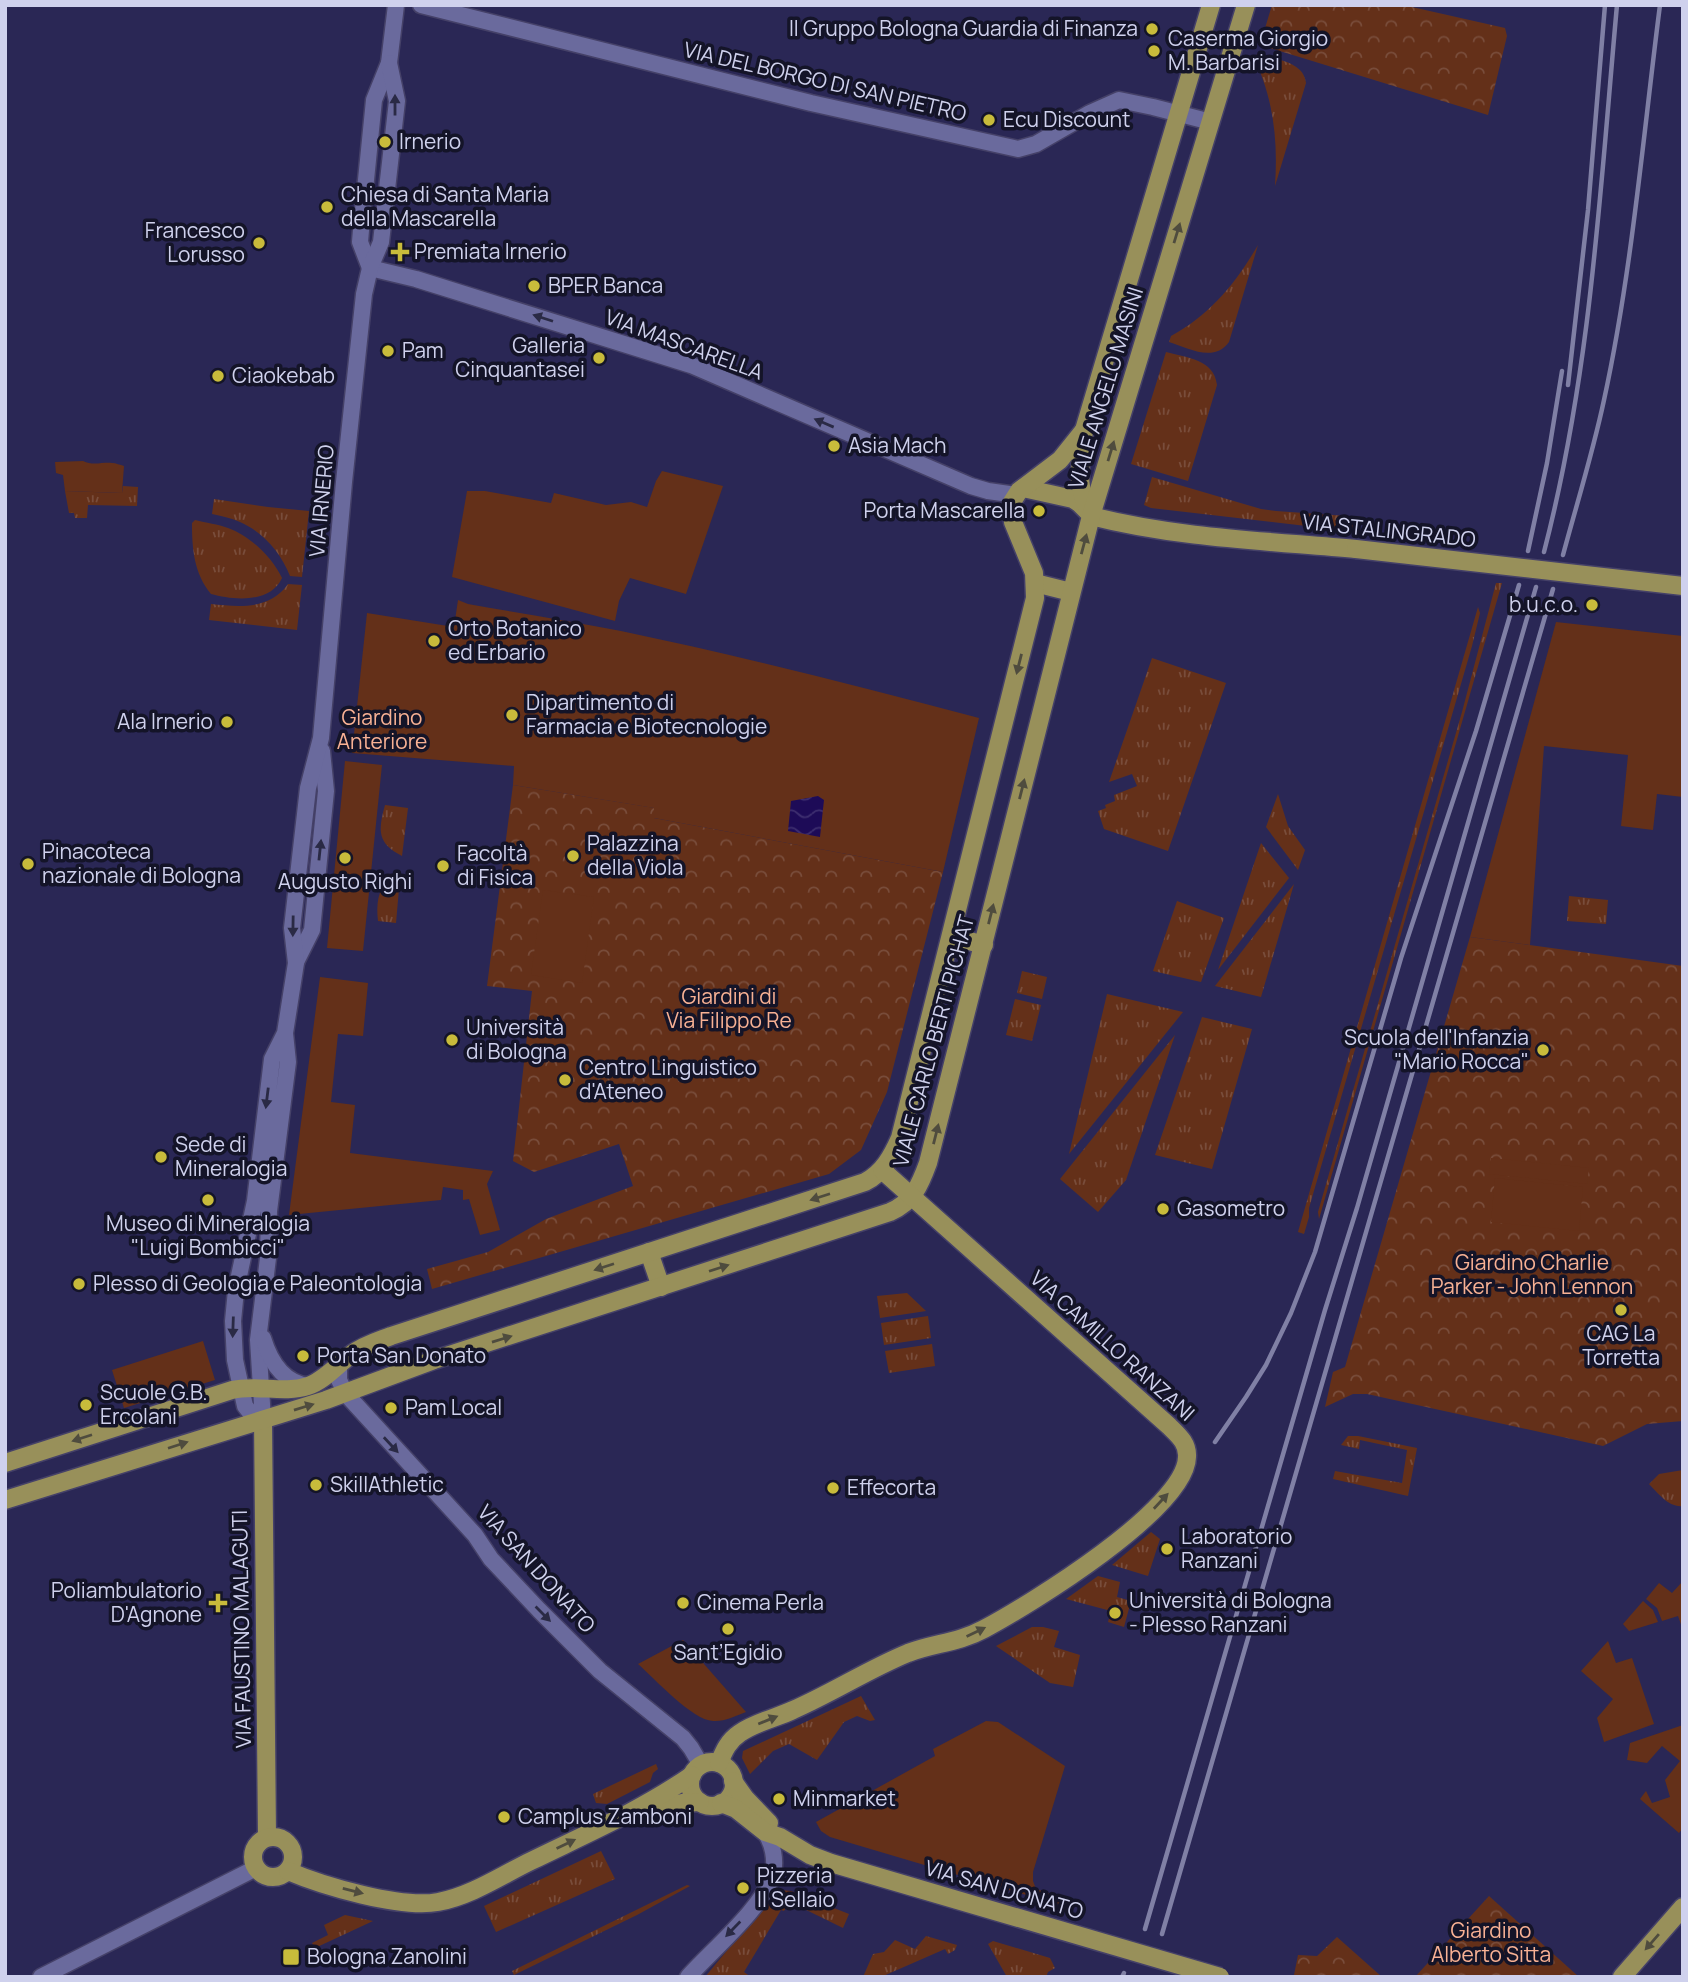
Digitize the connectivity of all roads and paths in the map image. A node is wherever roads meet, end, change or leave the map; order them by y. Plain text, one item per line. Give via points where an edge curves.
1 (396, 5) edge
2 (421, 5) edge
3 (1211, 5) edge
4 (1246, 5) edge
5 (389, 63) junction
6 (1178, 113) junction
7 (1211, 122) junction
8 (370, 268) junction
9 (1084, 430) junction
10 (1020, 492) junction
11 (1091, 516) junction
12 (1683, 586) edge
13 (1035, 590) junction
14 (1071, 592) junction
15 (951, 936) junction
16 (984, 945) junction
17 (882, 1170) junction
18 (912, 1198) junction
19 (261, 1210) junction
20 (649, 1252) junction
21 (661, 1287) junction
22 (260, 1323) junction
23 (339, 1364) junction
24 (309, 1386) junction
25 (261, 1387) junction
26 (240, 1388) junction
27 (346, 1394) junction
28 (263, 1420) junction
29 (5, 1462) edge
30 (5, 1500) edge
31 (719, 1763) junction
32 (696, 1770) junction
33 (733, 1781) junction
34 (700, 1802) junction
35 (721, 1803) junction
36 (618, 1819) junction
37 (772, 1834) junction
38 (267, 1837) junction
39 (256, 1868) junction
40 (288, 1871) junction
41 (1683, 1907) edge
42 (41, 1977) edge
43 (688, 1977) edge
44 (1220, 1977) edge
45 (1622, 1977) edge

1 - 5 street, VIA IRNERIO
2 - 6 street, VIA DEL BORGO DI SAN PIETRO via 811,103 1018,149 1036,144 1114,101
3 - 6 main road, VIALE ANGELO MASINI
4 - 7 main road, VIALE ANGELO MASINI
8 -> 5 street, VIA IRNERIO via 381,242 397,103
5 - 8 street, VIA IRNERIO via 374,100 361,230 360,242
6 - 7 street, VIA DEL BORGO DI SAN PIETRO
6 - 9 main road, VIALE ANGELO MASINI
11 -> 7 main road, VIALE ANGELO MASINI
10 -> 8 street, VIA MASCARELLA via 971,486 691,365
8 - 19 street, VIA IRNERIO via 344,482 321,738 326,791 314,916 296,963 285,1033 288,1062
9 - 10 main road via 1060,460
9 - 11 main road, VIALE ANGELO MASINI via 1079,486
10 - 11 main road via 1076,500
10 - 13 main road via 1012,509 1013,522 1032,566
11 - 12 main road, VIA STALINGRADO, bridge via 1186,533
14 -> 11 main road, VIALE CARLO BERTI PICHAT
13 - 14 main road
13 -> 15 main road, VIALE CARLO BERTI PICHAT
16 -> 14 main road, VIALE CARLO BERTI PICHAT
15 - 16 main road
15 - 17 main road, VIALE CARLO BERTI PICHAT via 901,1138
18 -> 16 main road, VIALE CARLO BERTI PICHAT via 928,1163
17 - 18 main road, VIA CAMILLO RANZANI
17 -> 20 main road, VIALE CARLO BERTI PICHAT via 865,1182
21 -> 18 main road, VIALE CARLO BERTI PICHAT via 894,1211
31 -> 18 main road, VIA CAMILLO RANZANI via 730,1741 748,1728 906,1654 984,1629 1085,1567 1164,1499 1183,1472 1185,1442
19 - 22 street via 268,1258
19 -> 26 street via 256,1242 242,1267 235,1300 234,1360
20 - 21 main road
20 -> 23 main road, VIALE CARLO BERTI PICHAT via 391,1336 365,1346
27 -> 21 main road, VIALE CARLO BERTI PICHAT via 434,1360
22 - 24 street via 278,1369 297,1385
22 - 25 street
23 - 24 main road, VIALE CARLO BERTI PICHAT
23 - 27 street
24 - 25 main road
25 - 26 main road
25 - 28 street
26 - 28 street via 249,1412
26 -> 29 main road
28 -> 27 main road, VIALE CARLO BERTI PICHAT
27 -> 32 street, VIA SAN DONATO via 496,1564 600,1671 682,1738 691,1748
30 -> 28 main road, VIALE CARLO BERTI PICHAT
28 - 38 main road, VIA FAUSTINO MALAGUTI
31 - 32 main road via 707,1762
31 - 33 main road via 729,1770
32 - 34 main road via 690,1784
32 - 36 main road
33 - 35 main road via 732,1792
33 - 37 main road, VIA SAN DONATO via 767,1821
34 - 35 main road
34 - 36 main road via 663,1806
35 - 37 main road, VIA SAN DONATO via 736,1808
40 -> 36 main road via 386,1899 438,1902
37 -> 43 street via 773,1871 761,1897
37 - 44 main road, VIA SAN DONATO, bridge via 831,1863
38 - 39 main road via 254,1849
38 - 40 main road via 280,1838 290,1846 293,1859
39 - 40 main road via 268,1877
39 - 42 street
41 -> 45 main road

